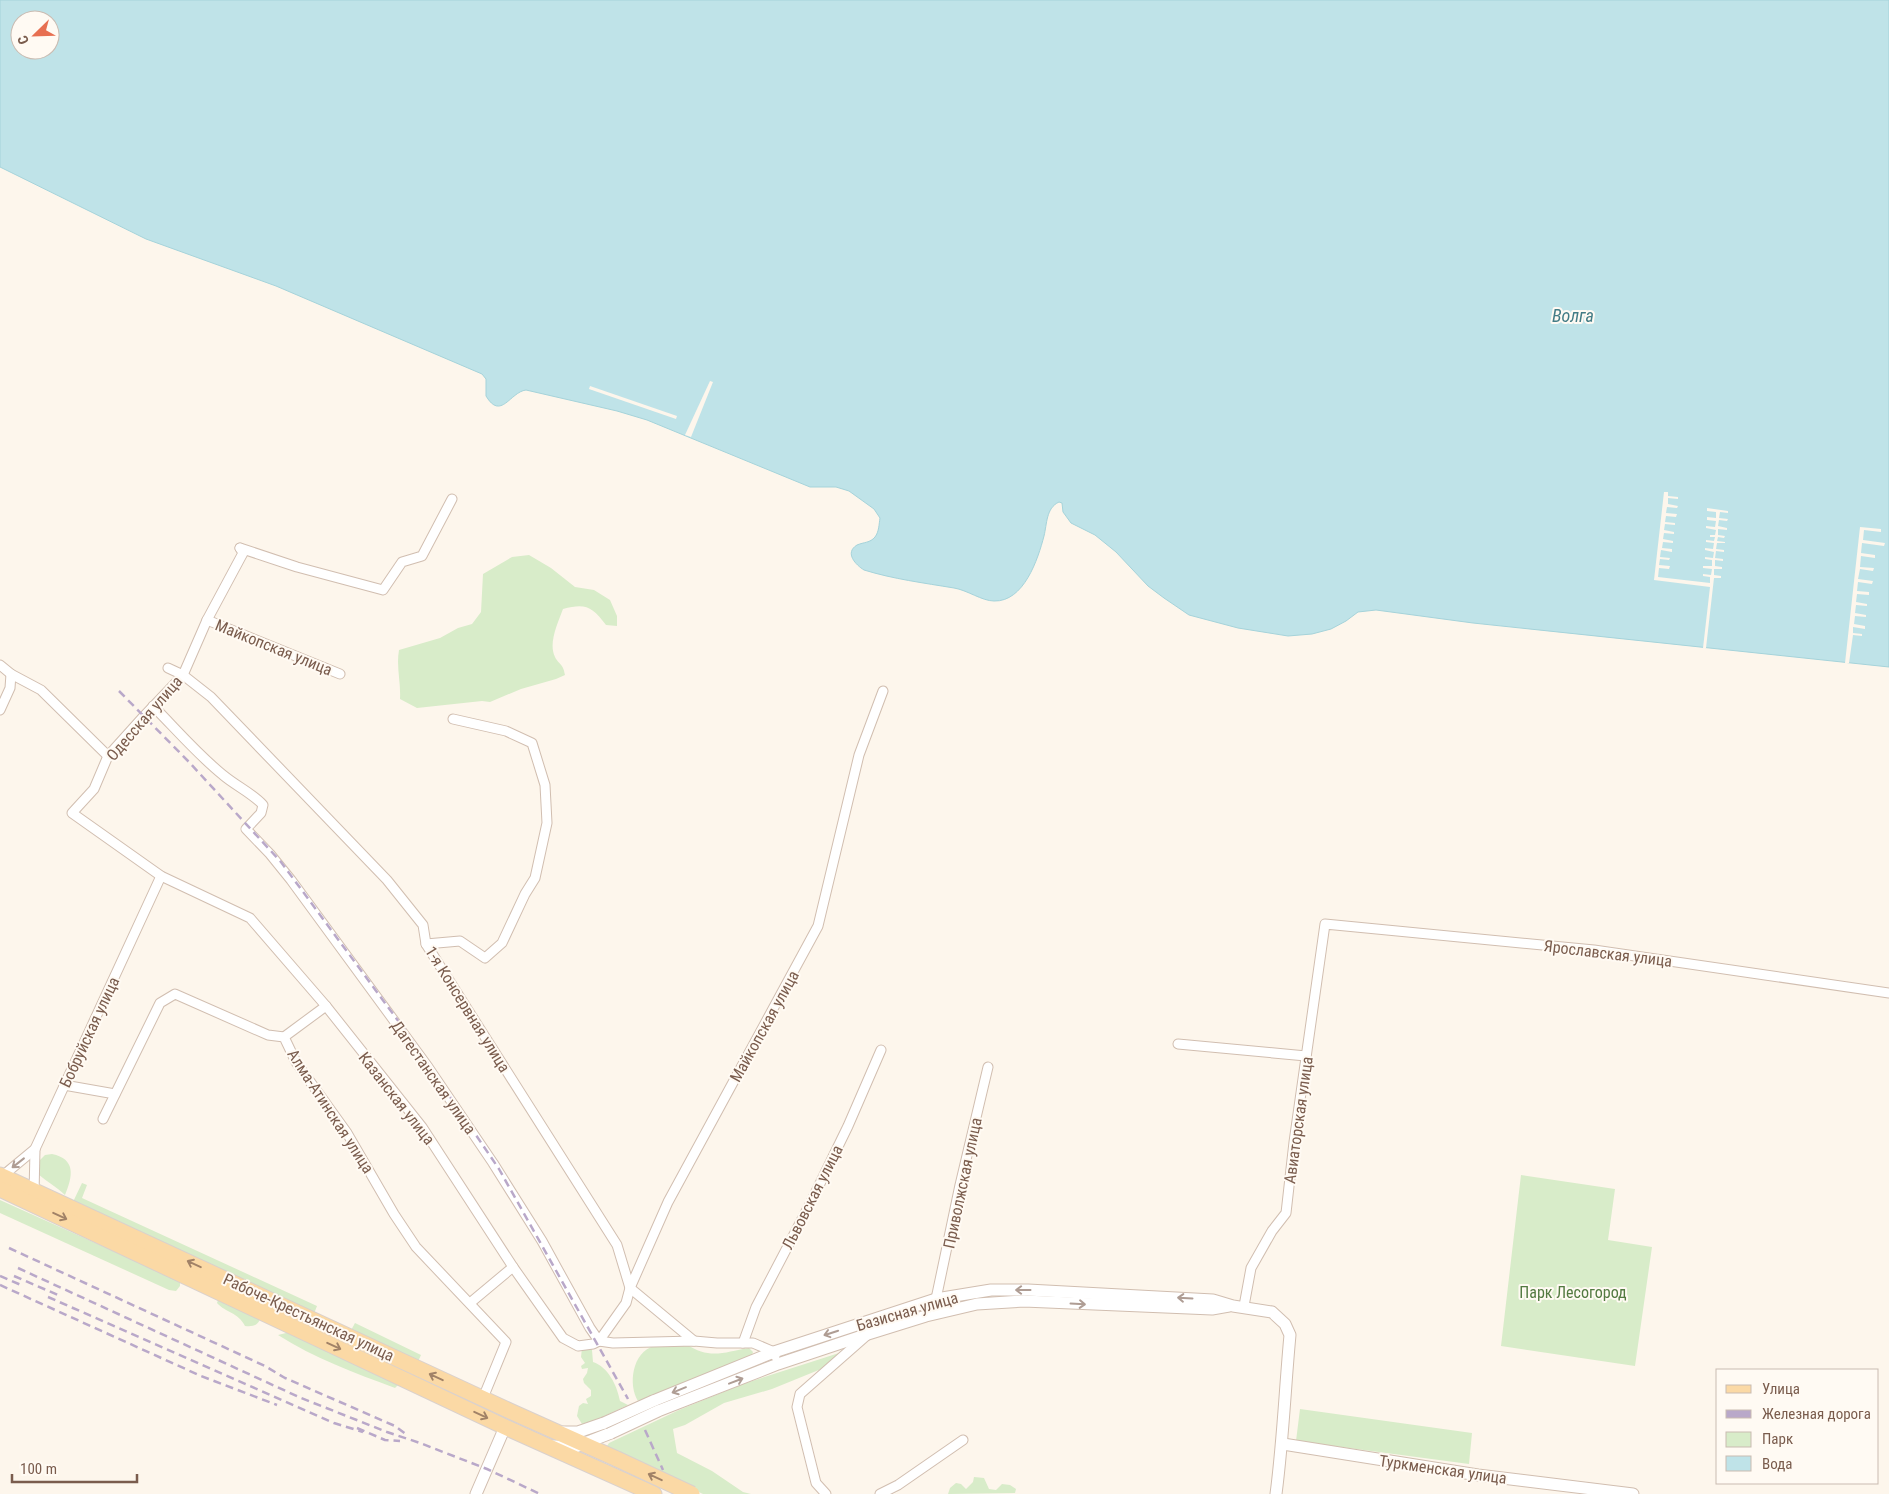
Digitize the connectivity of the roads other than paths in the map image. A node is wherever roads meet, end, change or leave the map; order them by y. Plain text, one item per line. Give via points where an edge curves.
1 (452, 499) dead end
2 (207, 620) junction
3 (0, 665) edge
4 (168, 668) dead end
5 (12, 674) junction
6 (340, 674) dead end
7 (183, 675) junction
8 (883, 692) dead end
9 (153, 706) junction
10 (0, 710) edge
11 (453, 719) dead end
12 (108, 756) junction
13 (161, 876) junction
14 (1325, 924) joint
15 (426, 944) junction
16 (1889, 993) edge
17 (326, 1006) junction
18 (284, 1037) junction
19 (1178, 1044) dead end
20 (881, 1050) dead end
21 (1306, 1056) junction
22 (988, 1067) dead end
23 (64, 1085) junction
24 (115, 1094) junction
25 (103, 1119) dead end
26 (35, 1149) junction
27 (0, 1179) edge
28 (33, 1197) junction
29 (513, 1267) junction
30 (630, 1288) junction
31 (936, 1300) junction
32 (470, 1303) junction
33 (1239, 1306) junction
34 (868, 1334) junction
35 (599, 1341) junction
36 (694, 1341) junction
37 (743, 1343) junction
38 (774, 1352) junction
39 (778, 1364) junction
40 (483, 1398) junction
41 (655, 1406) junction
42 (506, 1427) junction
43 (608, 1435) junction
44 (550, 1438) junction
45 (963, 1440) dead end
46 (576, 1444) junction
47 (1283, 1444) junction
48 (602, 1453) junction
49 (476, 1494) edge
50 (654, 1494) edge
51 (692, 1494) edge
52 (826, 1494) edge
53 (880, 1494) edge
54 (1276, 1494) edge
55 (1632, 1494) edge

1 - 2 street, Одесская улица via 422,556 402,562 383,590 240,548 243,552
2 - 6 street, Майкопская улица
2 - 7 street, Одесская улица
3 - 5 street
4 - 7 street, 1-я Консервная улица
5 - 10 street via 10,688
5 - 12 street via 41,690
7 - 9 street, Одесская улица
7 - 15 street, 1-я Консервная улица via 212,697 387,880 423,925
8 - 30 street, Майкопская улица via 859,755 818,926 668,1202
9 - 12 street, Одесская улица
9 - 35 street, Дагестанская улица via 198,753 264,805 246,829 291,880 428,1067 526,1214
11 - 15 street via 506,731 532,743 545,785 547,823 535,878 502,943 485,958 460,941
12 - 13 street, Одесская улица via 94,789 72,813
13 - 17 street, Казанская улица via 250,918
13 - 23 street, Бобруйская улица
14 - 16 street, Ярославская улица via 1594,950
14 - 21 street, Авиаторская улица
15 - 30 street, 1-я Консервная улица via 617,1245
17 - 18 street
17 - 29 street, Казанская улица via 422,1127
18 - 24 street, Алма-Атинская улица via 268,1035 175,994 160,1003
18 - 32 street, Алма-Атинская улица via 296,1062 347,1133 416,1247
19 - 21 street
20 - 37 street, Львовская улица via 819,1185 756,1307
21 - 33 street, Авиаторская улица via 1286,1212 1251,1268
22 - 31 street, Приволжская улица
23 - 24 street
23 - 26 street, Бобруйская улица
24 - 25 street, Алма-Атинская улица
26 -> 27 street, Бобруйская улица
26 - 28 street
27 - 28 main road, Рабоче-Крестьянская улица
40 -> 28 main road, Рабоче-Крестьянская улица
28 -> 42 main road, Рабоче-Крестьянская улица
29 - 32 street
29 - 35 street, Казанская улица via 563,1338 578,1346
30 - 35 street, Майкопская улица via 626,1302
30 - 36 street
33 -> 31 street, Базисная улица via 1213,1300 1028,1290 991,1290
31 -> 38 street, Базисная улица
32 - 40 street, Алма-Атинская улица via 506,1342
34 -> 33 street, Базисная улица via 977,1304 1024,1301 1212,1309
33 - 47 street, Базисная улица via 1272,1312 1285,1324 1290,1335
34 - 39 street, Базисная улица
34 - 52 street via 800,1394 797,1407 816,1483
35 - 36 street, Казанская улица
36 - 37 street, Казанская улица
37 - 38 street, Казанская улица via 753,1343
38 - 39 street
38 -> 41 street, Базисная улица
41 -> 39 street, Базисная улица
40 - 44 main road, Рабоче-Крестьянская улица
41 - 43 street, bridge
41 - 46 street, bridge via 604,1423
42 - 44 main road, Рабоче-Крестьянская улица
42 - 49 street
43 - 46 street
43 - 48 street via 600,1443
44 - 46 main road, Рабоче-Крестьянская улица
45 - 53 street via 898,1486
46 - 48 main road, Рабоче-Крестьянская улица
46 - 50 main road, Рабоче-Крестьянская улица via 610,1473
47 - 54 street
47 - 55 street, Туркменская улица via 1478,1475
51 -> 48 main road, Рабоче-Крестьянская улица, bridge

